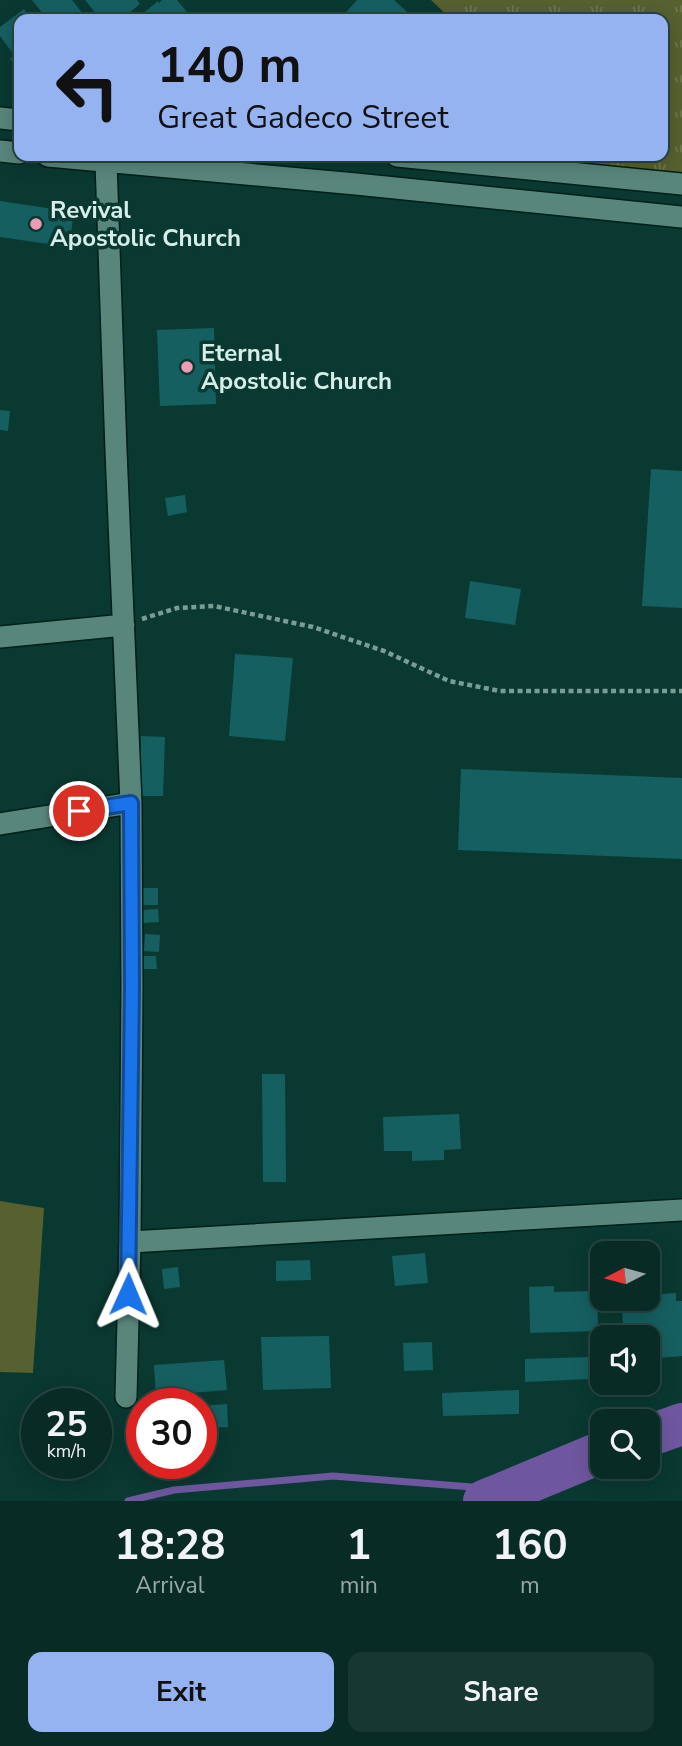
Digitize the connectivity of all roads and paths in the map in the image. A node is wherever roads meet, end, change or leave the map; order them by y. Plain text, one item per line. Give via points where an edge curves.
1 (96, 161) edge
2 (448, 161) edge
3 (106, 162) junction
4 (682, 184) edge
5 (682, 217) edge
6 (124, 625) junction
7 (0, 637) edge
8 (682, 691) edge
9 (131, 803) junction
10 (0, 824) edge
11 (682, 1210) edge
12 (130, 1242) junction
13 (126, 1388) edge

1 - 3 street
2 - 4 street
3 - 5 street
3 - 6 street
6 - 7 street
6 - 8 path via 177,608 214,606 313,627 384,651 449,681 500,691
6 - 9 street
9 - 10 street
9 - 12 street
11 - 12 street
12 - 13 street

